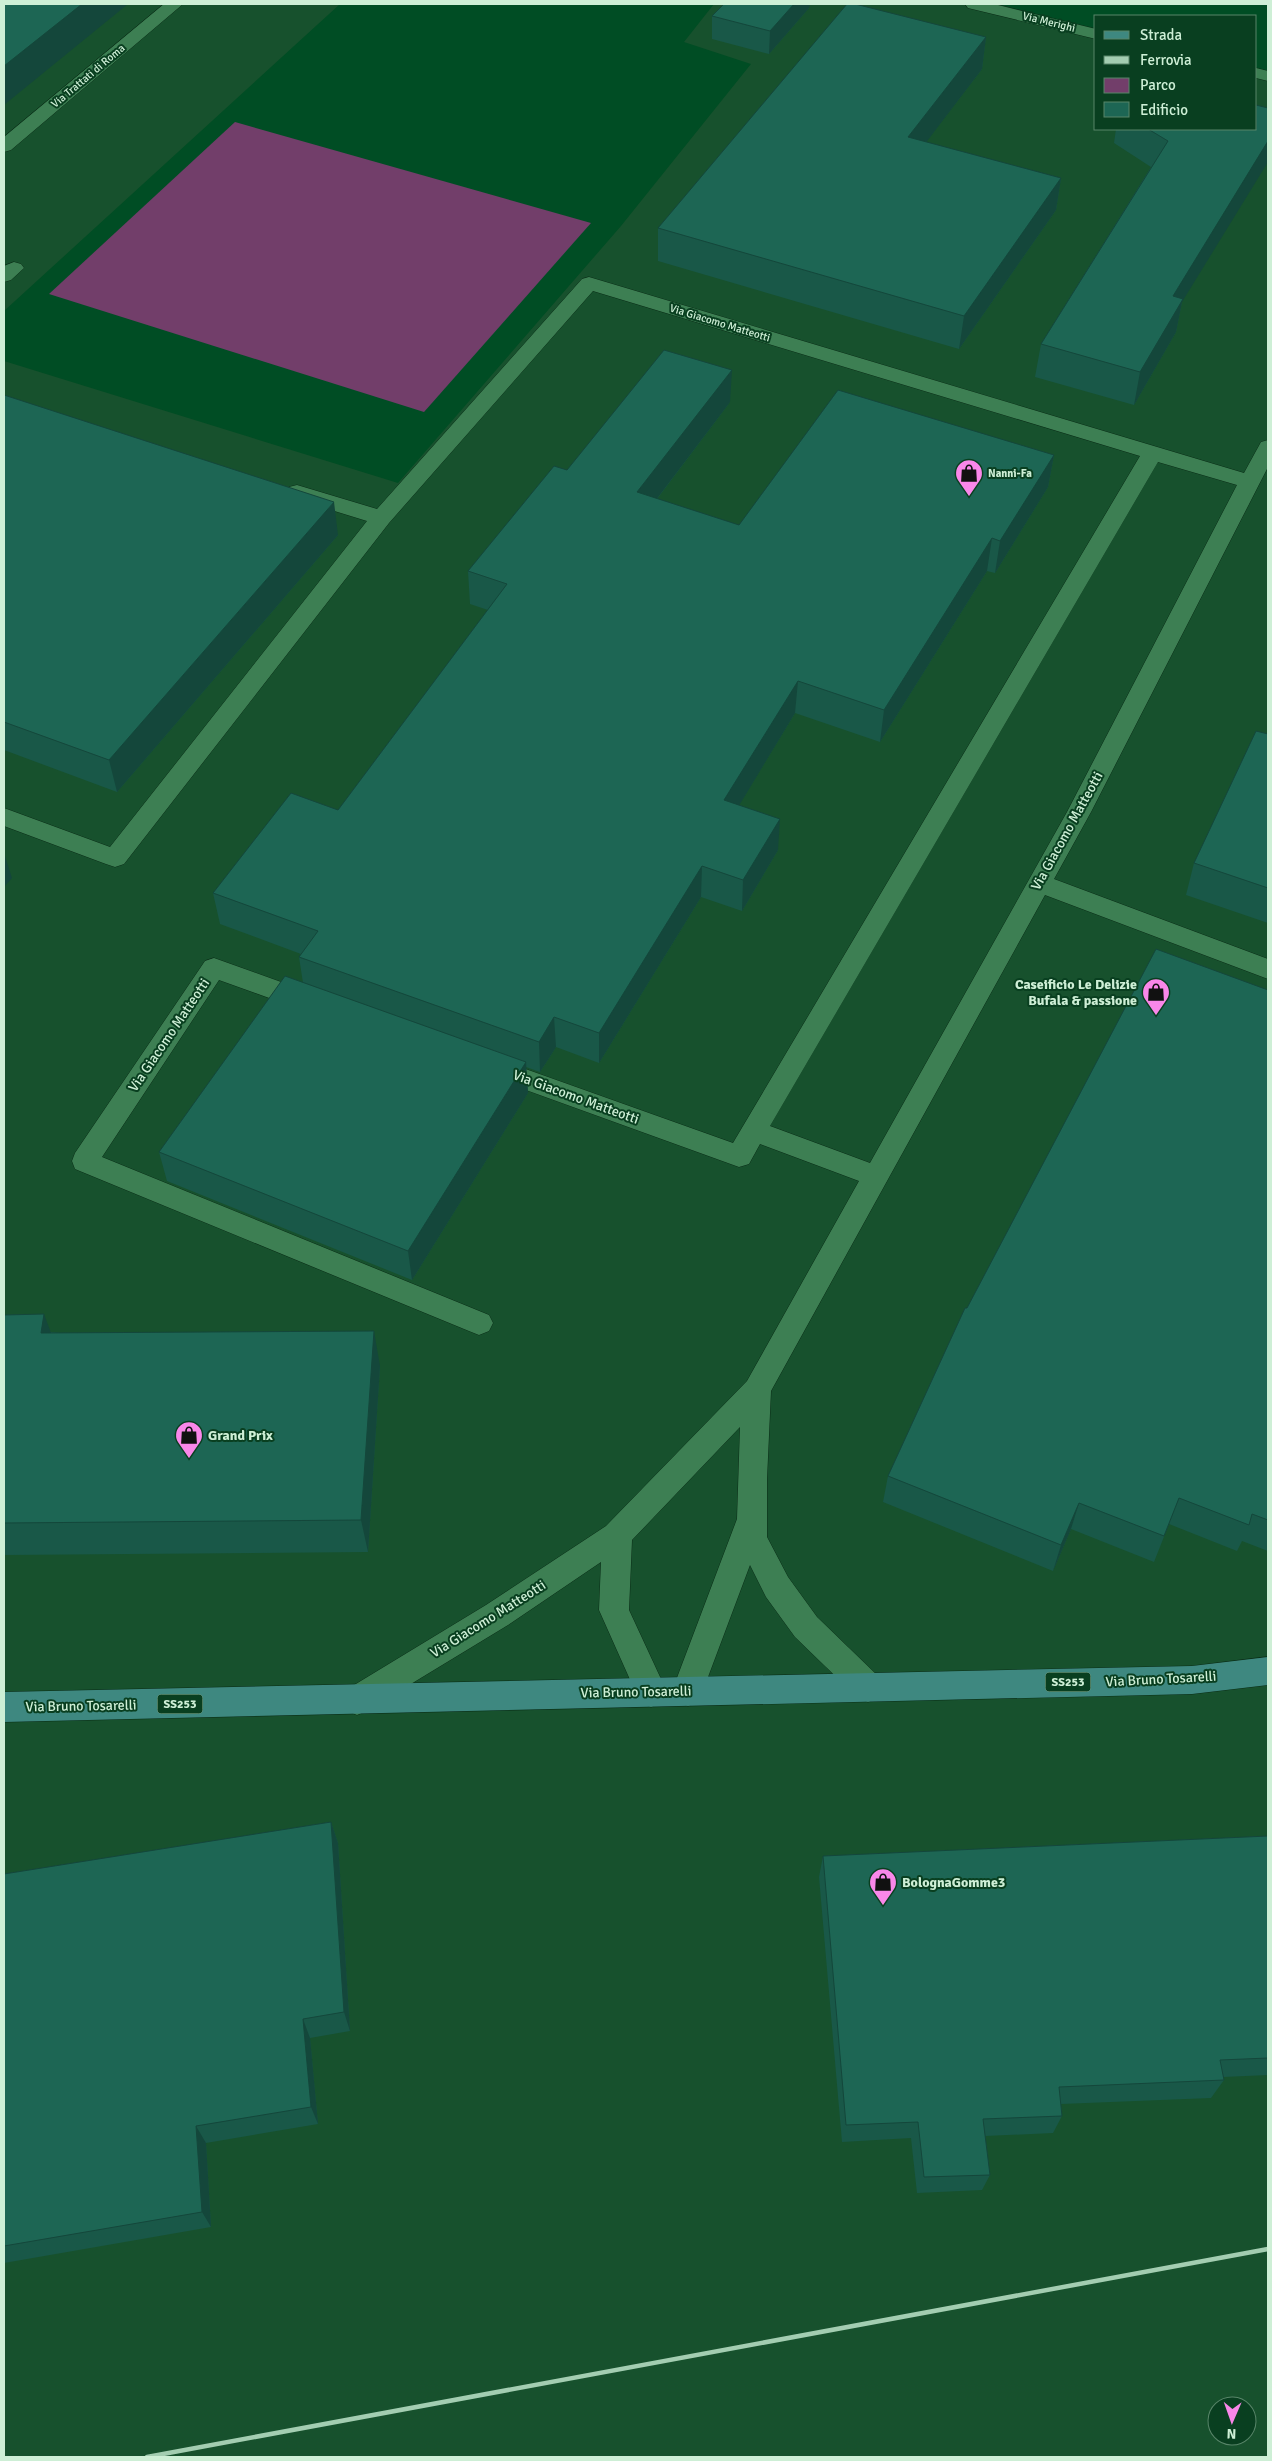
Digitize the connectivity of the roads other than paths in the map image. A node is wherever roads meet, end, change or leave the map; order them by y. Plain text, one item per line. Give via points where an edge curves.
1 (171, 4) edge
2 (974, 4) edge
3 (1094, 34) edge
4 (4, 146) edge
5 (1268, 447) edge
6 (1152, 453) junction
7 (1250, 482) junction
8 (278, 486) edge
9 (381, 518) junction
10 (4, 817) edge
11 (1039, 884) junction
12 (1268, 969) edge
13 (336, 1011) edge
14 (467, 1058) edge
15 (754, 1132) junction
16 (876, 1176) junction
17 (479, 1323) dead end
18 (757, 1390) junction
19 (752, 1521) junction
20 (617, 1535) junction
21 (1268, 1671) edge
22 (868, 1687) junction
23 (688, 1691) junction
24 (651, 1692) junction
25 (357, 1700) junction
26 (4, 1708) edge

1 - 4 street, Via Trattati di Roma
2 - 3 street, Via Merighi
5 - 7 street, Via Giacomo Matteotti
6 - 7 street, Via Giacomo Matteotti
6 - 9 street, Via Giacomo Matteotti via 589,283
6 - 15 street, Via Giacomo Matteotti
7 - 11 street, Via Giacomo Matteotti
8 - 9 street
9 - 10 street via 116,858
11 - 12 street
11 - 16 street, Via Giacomo Matteotti
13 - 17 street, Via Giacomo Matteotti via 214,968 85,1161
14 - 15 street, Via Giacomo Matteotti via 739,1156
15 - 16 street
16 - 18 street, Via Giacomo Matteotti
18 - 19 street, Via Giacomo Matteotti
18 - 20 street, Via Giacomo Matteotti
19 - 22 street, Via Giacomo Matteotti via 752,1538 777,1587 806,1627
19 - 23 street, Via Giacomo Matteotti
20 - 24 street via 614,1610
20 - 25 street, Via Giacomo Matteotti via 497,1615
21 - 22 main road, Via Bruno Tosarelli / SS253 via 1192,1680
22 - 23 main road, Via Bruno Tosarelli / SS253
23 - 24 main road, Via Bruno Tosarelli / SS253
24 - 25 main road, Via Bruno Tosarelli / SS253
25 - 26 main road, Via Bruno Tosarelli / SS253

